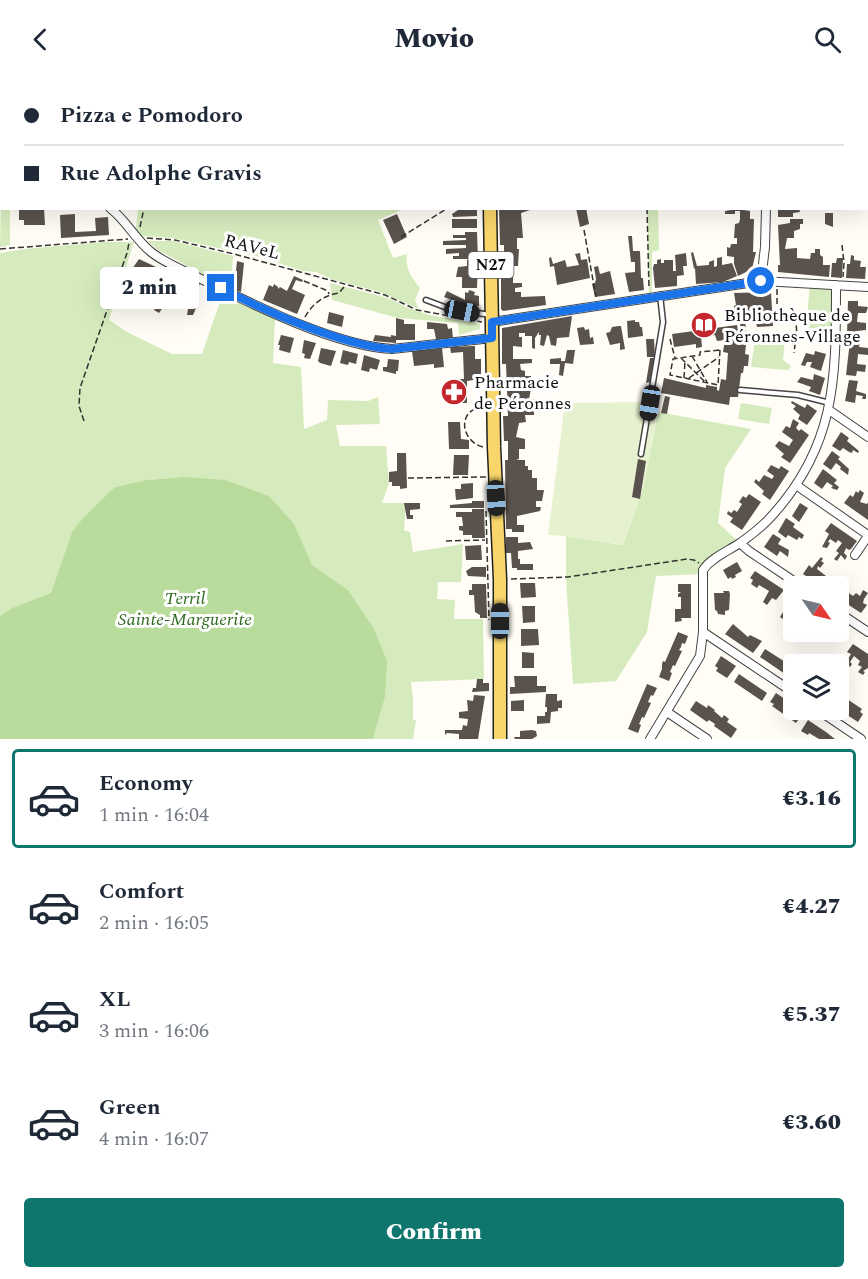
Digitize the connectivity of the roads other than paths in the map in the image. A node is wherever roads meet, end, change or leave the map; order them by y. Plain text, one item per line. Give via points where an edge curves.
1 (113, 210) edge
2 (490, 210) edge
3 (766, 210) edge
4 (761, 281) junction
5 (839, 285) junction
6 (868, 287) edge
7 (660, 295) junction
8 (426, 300) dead end
9 (492, 318) junction
10 (492, 338) junction
11 (740, 390) dead end
12 (830, 406) junction
13 (868, 437) edge
14 (641, 454) dead end
15 (796, 485) junction
16 (868, 535) edge
17 (740, 543) junction
18 (855, 555) dead end
19 (787, 576) edge
20 (849, 619) edge
21 (703, 632) junction
22 (868, 632) edge
23 (783, 686) edge
24 (667, 712) junction
25 (833, 720) edge
26 (500, 738) edge
27 (650, 739) edge
28 (707, 739) edge
29 (861, 739) edge

1 - 10 street via 134,238 164,260 236,296 335,336 385,348
2 - 9 main road, N27
3 - 4 street
4 - 5 street
4 - 7 street
5 - 6 street
5 - 12 street
7 - 9 street
7 - 14 lane via 663,322
8 - 9 lane
9 - 10 main road, N27
10 - 26 main road, N27 via 500,579
11 - 12 lane via 798,394
12 - 13 street
12 - 15 street via 814,452
15 - 16 street
15 - 17 street via 768,520
16 - 18 street
17 - 19 street
17 - 21 street via 705,567 702,574
20 - 22 street
21 - 23 street
21 - 24 street via 699,660
24 - 27 street
24 - 28 street
25 - 29 street

